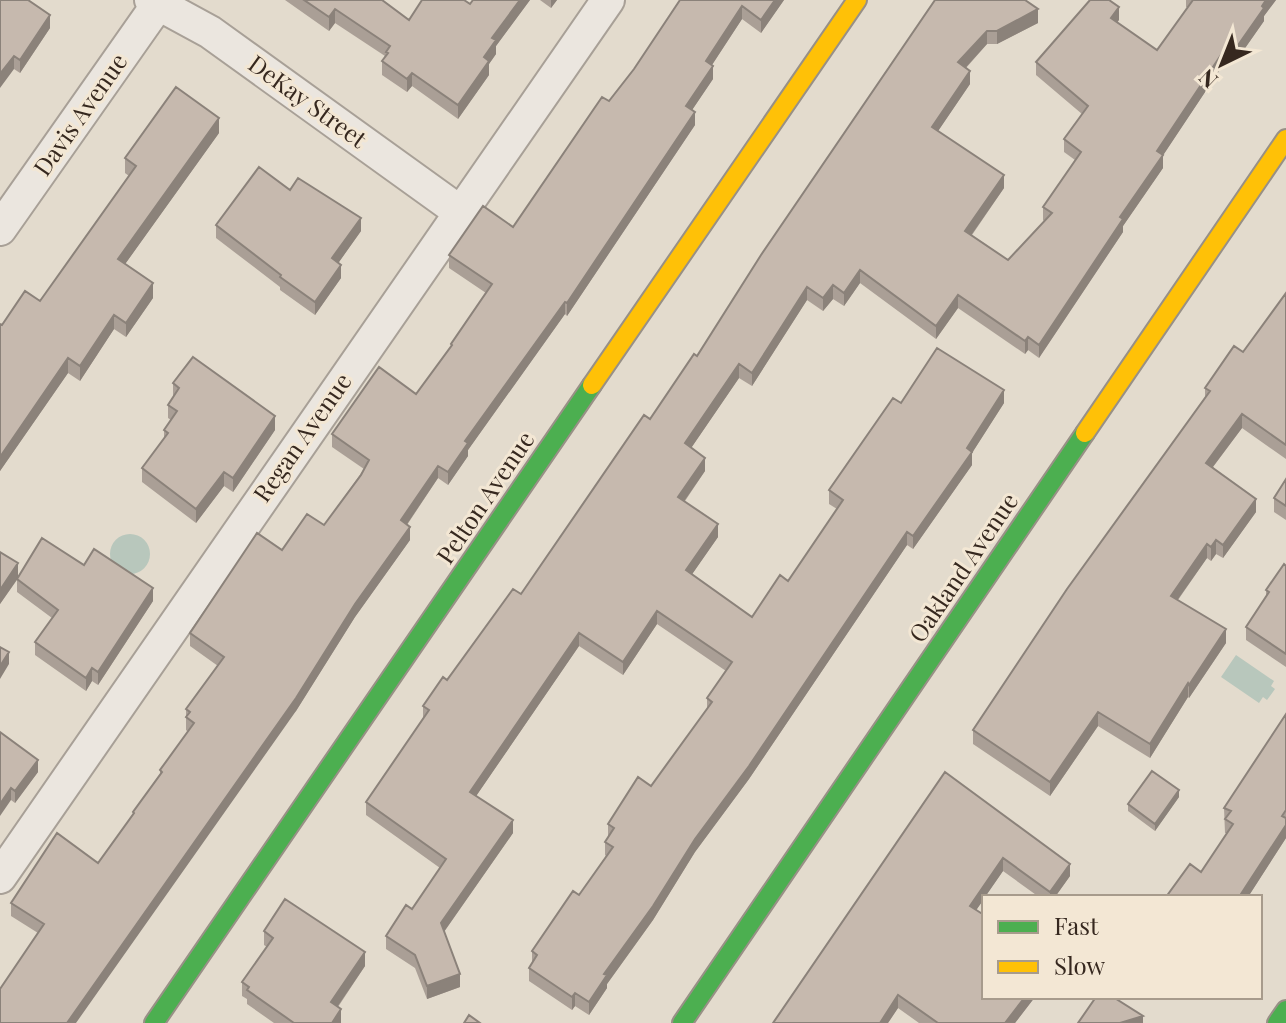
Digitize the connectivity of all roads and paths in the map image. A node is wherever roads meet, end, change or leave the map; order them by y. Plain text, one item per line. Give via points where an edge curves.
1 (608, 0) edge
2 (857, 0) edge
3 (157, 1) edge
4 (1286, 139) edge
5 (460, 212) junction
6 (0, 229) edge
7 (0, 877) edge
8 (1286, 1010) edge
9 (154, 1023) edge
10 (682, 1023) edge
11 (1277, 1023) edge

1 - 5 street, Regan Avenue
2 - 9 street, Pelton Avenue
3 - 5 street, DeKay Street via 210,32
3 - 6 street, Davis Avenue
4 - 10 street, Oakland Avenue
5 - 7 street, Regan Avenue
8 - 11 street

